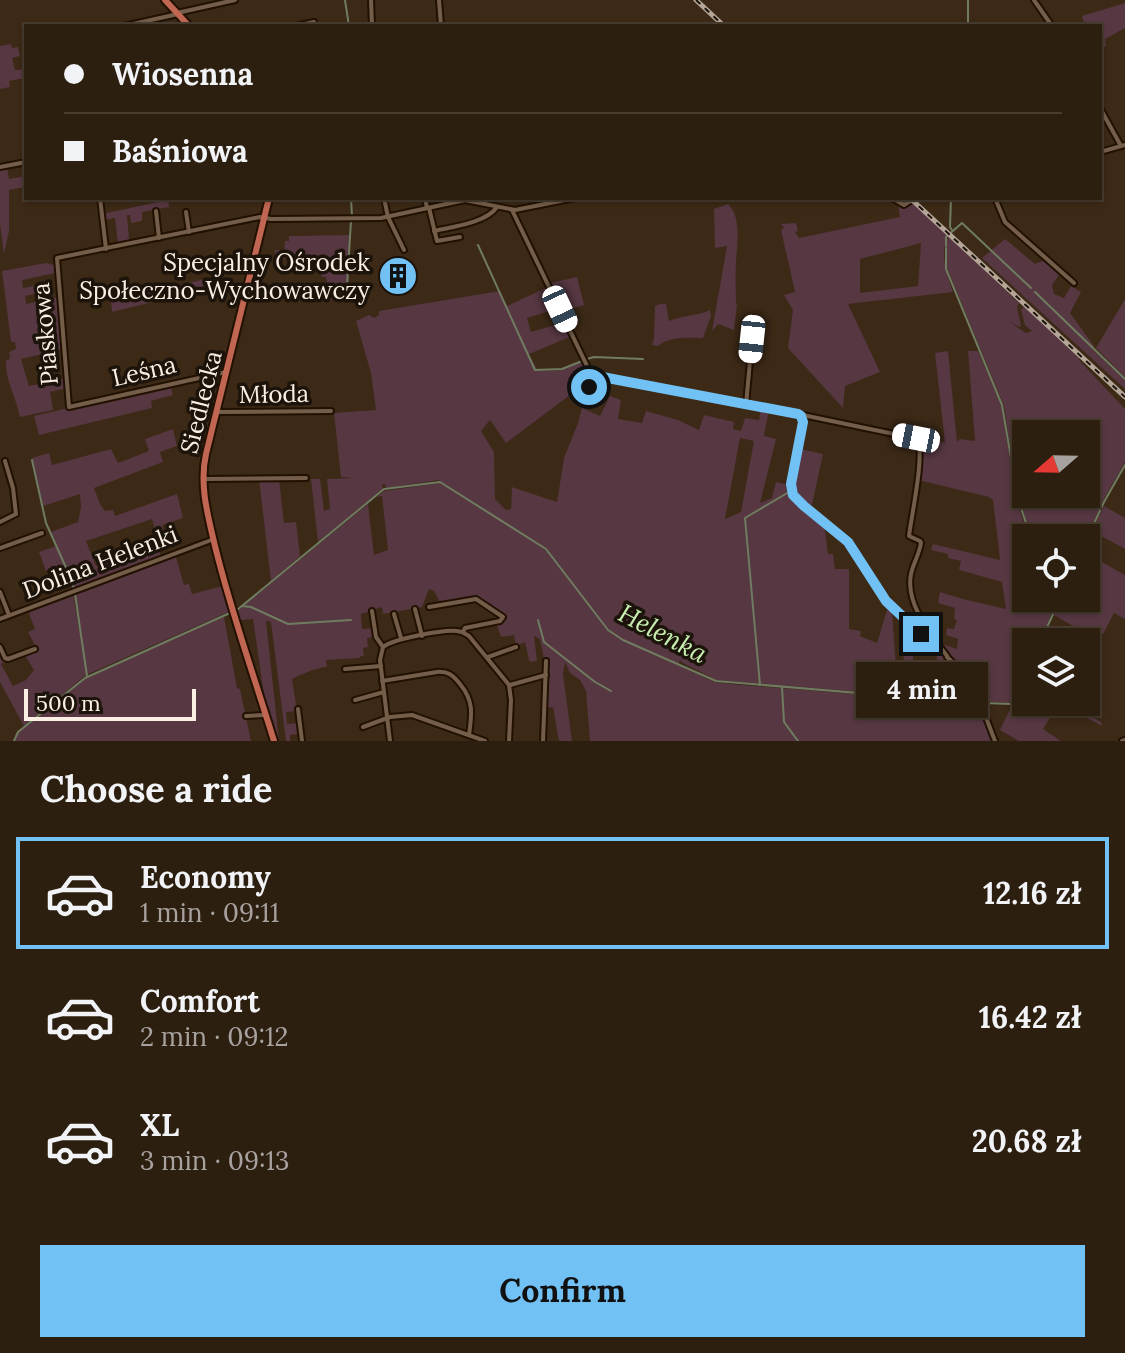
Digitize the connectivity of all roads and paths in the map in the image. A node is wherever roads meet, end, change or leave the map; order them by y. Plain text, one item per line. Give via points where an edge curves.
1 (165, 0) edge
2 (235, 0) edge
3 (371, 0) edge
4 (439, 0) edge
5 (1034, 0) edge
6 (177, 13) junction
7 (314, 22) dead end
8 (132, 24) edge
9 (187, 24) edge
10 (305, 24) edge
11 (372, 24) edge
12 (441, 24) edge
13 (1051, 24) edge
14 (1102, 111) edge
15 (1123, 145) edge
16 (1102, 151) edge
17 (24, 162) edge
18 (0, 167) edge
19 (100, 200) edge
20 (269, 200) edge
21 (384, 200) edge
22 (426, 200) edge
23 (458, 200) edge
24 (564, 200) edge
25 (996, 200) edge
26 (497, 207) junction
27 (428, 208) junction
28 (512, 210) junction
29 (156, 211) dead end
30 (186, 212) dead end
31 (388, 217) junction
32 (265, 218) junction
33 (434, 231) junction
34 (189, 232) junction
35 (460, 237) dead end
36 (159, 238) junction
37 (106, 249) junction
38 (404, 250) dead end
39 (1074, 283) dead end
40 (752, 339) dead end
41 (227, 372) junction
42 (592, 373) junction
43 (583, 403) dead end
44 (746, 405) junction
45 (69, 407) joint
46 (331, 411) dead end
47 (217, 412) junction
48 (801, 416) junction
49 (5, 461) dead end
50 (306, 478) dead end
51 (203, 479) junction
52 (0, 522) edge
53 (42, 533) dead end
54 (214, 539) junction
55 (0, 548) edge
56 (0, 594) edge
57 (429, 607) dead end
58 (415, 609) dead end
59 (372, 611) dead end
60 (394, 614) dead end
61 (9, 615) junction
62 (0, 619) edge
63 (463, 632) junction
64 (422, 636) junction
65 (401, 639) junction
66 (0, 647) edge
67 (383, 647) junction
68 (516, 647) dead end
69 (35, 649) dead end
70 (947, 656) junction
71 (488, 657) junction
72 (546, 661) dead end
73 (381, 666) junction
74 (345, 669) dead end
75 (546, 675) junction
76 (382, 681) junction
77 (509, 685) junction
78 (384, 692) junction
79 (355, 700) dead end
80 (298, 709) dead end
81 (266, 715) junction
82 (246, 716) dead end
83 (387, 718) junction
84 (363, 727) dead end
85 (469, 735) junction
86 (274, 741) edge
87 (302, 741) edge
88 (390, 741) edge
89 (485, 741) edge
90 (509, 741) edge
91 (543, 741) edge
92 (995, 741) edge

1 - 6 main road
2 - 6 street
3 - 11 street
4 - 12 street
5 - 13 street
6 - 8 street
6 - 9 main road
7 - 10 street
14 - 15 street
15 - 16 street
17 - 18 street
19 - 37 street
20 - 32 main road, Siedlecka
21 - 31 street
22 - 27 street
23 - 26 street
23 - 27 street
24 - 28 street
25 - 39 street via 1005,222
26 - 28 street
26 - 33 street via 468,223
27 - 31 street
27 - 33 street
28 - 42 street
29 - 36 street
30 - 34 street
31 - 32 street
31 - 38 street
32 - 34 street
32 - 41 main road, Siedlecka
33 - 35 street via 437,241
34 - 36 street
36 - 37 street
37 - 45 street, Piaskowa via 57,258
40 - 44 street
41 - 45 street, Leśna
41 - 47 main road, Siedlecka
42 - 43 street
42 - 44 street
44 - 48 street
46 - 47 street, Młoda
47 - 51 main road, Siedlecka
48 - 70 street via 791,484 795,498 848,542 889,605
48 - 70 street via 918,439 909,536 921,543 911,573 912,596
49 - 52 street via 16,514
50 - 51 street
51 - 54 main road, Siedlecka
53 - 55 street
54 - 61 street, Dolina Helenki
54 - 81 main road, Siedlecka
56 - 61 street
57 - 63 street via 476,599 503,617
58 - 64 street
59 - 67 street
60 - 65 street
61 - 62 street, Dolina Helenki
63 - 64 street
63 - 71 street
64 - 65 street
65 - 67 street
66 - 69 street via 8,659
67 - 73 street via 377,656
68 - 71 street
70 - 92 street via 971,679
71 - 77 street
72 - 75 street
73 - 74 street
73 - 76 street
75 - 77 street
75 - 91 street
76 - 78 street
76 - 85 street via 437,672 452,675 471,702
77 - 90 street
78 - 79 street
78 - 83 street
80 - 87 street
81 - 82 street
81 - 86 main road, Siedlecka
83 - 84 street
83 - 85 street via 412,715
83 - 88 street
85 - 89 street

